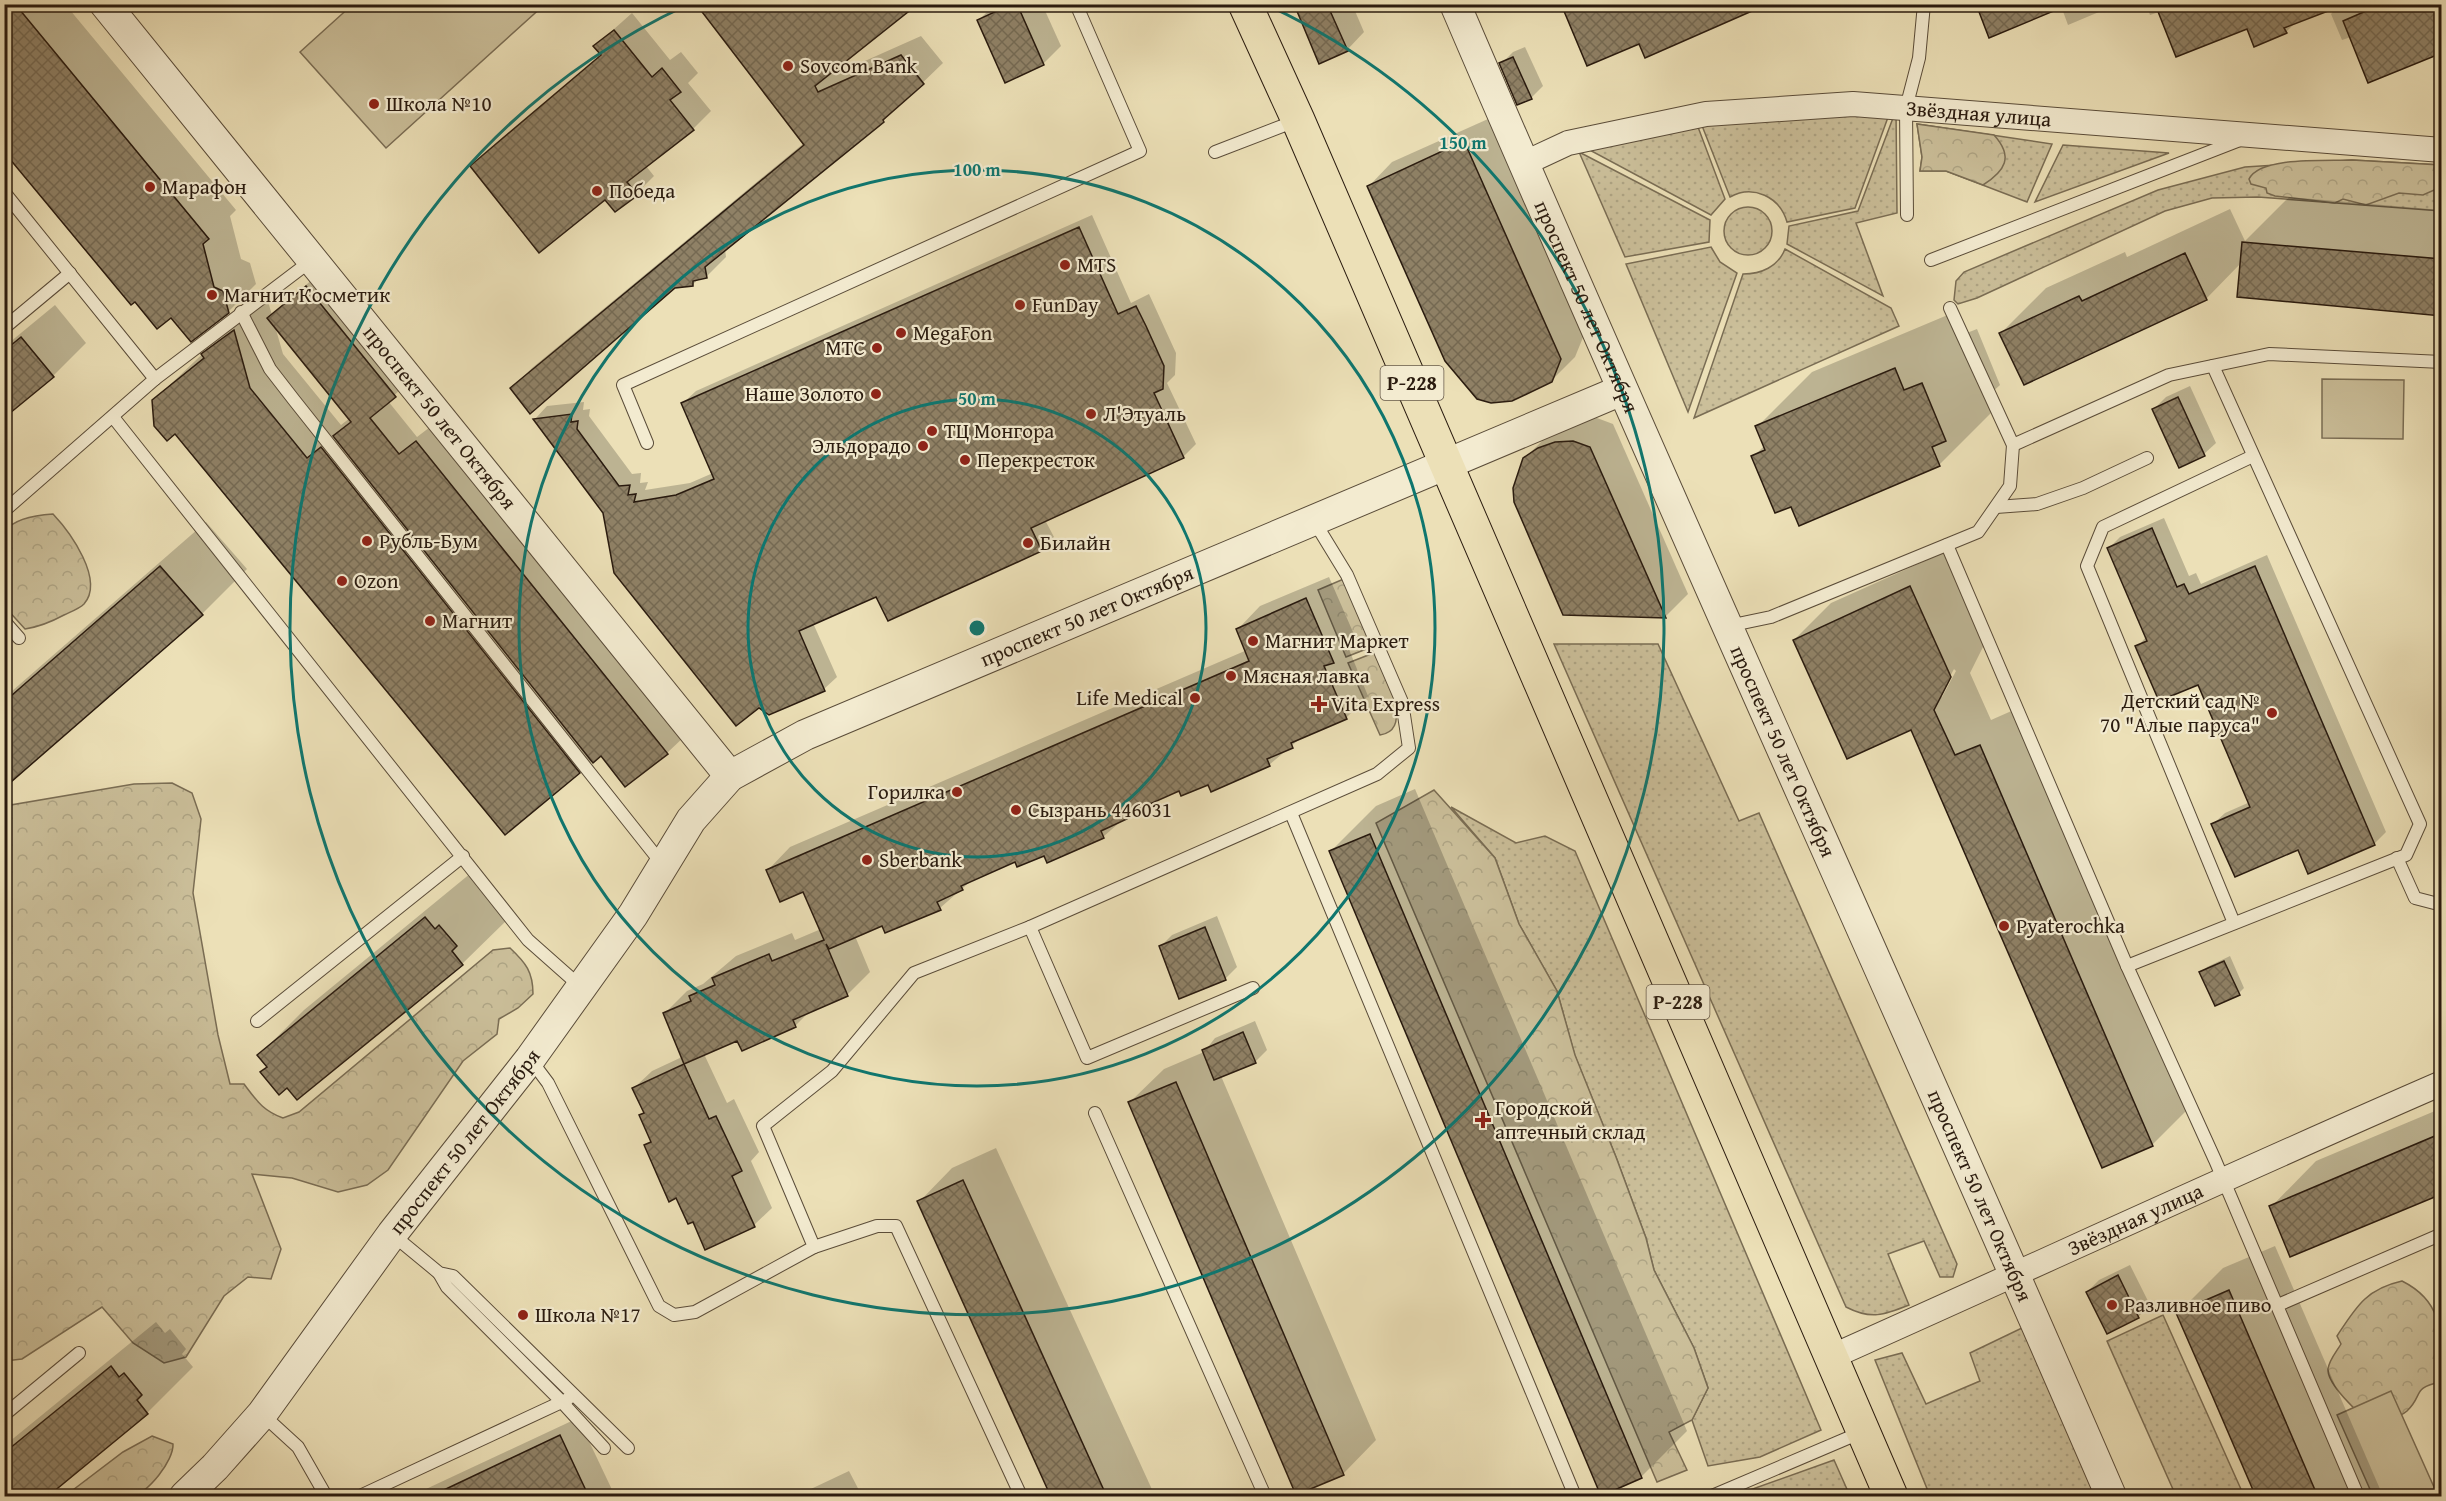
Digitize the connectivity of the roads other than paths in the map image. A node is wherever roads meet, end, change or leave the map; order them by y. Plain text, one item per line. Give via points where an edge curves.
1 (105, 4) edge
2 (1076, 4) edge
3 (1245, 4) edge
4 (1455, 4) edge
5 (1924, 4) edge
6 (1906, 108) junction
7 (1298, 120) junction
8 (2254, 135) junction
9 (2442, 150) edge
10 (1215, 152) dead end
11 (1523, 164) junction
12 (4, 192) edge
13 (1907, 215) dead end
14 (312, 260) junction
15 (1931, 260) dead end
16 (70, 273) junction
17 (1950, 308) dead end
18 (241, 312) junction
19 (4, 328) edge
20 (2442, 362) edge
21 (2213, 366) junction
22 (155, 379) junction
23 (1622, 390) junction
24 (113, 417) junction
25 (647, 443) dead end
26 (2013, 445) junction
27 (2253, 456) junction
28 (2147, 458) dead end
29 (1446, 464) junction
30 (1996, 507) junction
31 (4, 512) edge
32 (1314, 520) junction
33 (1947, 545) junction
34 (4, 621) edge
35 (1727, 626) junction
36 (19, 638) dead end
37 (730, 776) junction
38 (1291, 813) junction
39 (463, 856) junction
40 (2397, 858) junction
41 (663, 865) junction
42 (2442, 905) edge
43 (2234, 923) junction
44 (1030, 927) junction
45 (2127, 966) junction
46 (582, 988) junction
47 (1253, 988) dead end
48 (257, 1022) dead end
49 (530, 1059) junction
50 (2442, 1083) edge
51 (1095, 1113) dead end
52 (2222, 1178) junction
53 (392, 1234) junction
54 (2442, 1234) edge
55 (814, 1247) junction
56 (439, 1273) junction
57 (2016, 1275) junction
58 (2278, 1305) junction
59 (79, 1353) dead end
60 (1831, 1357) junction
61 (576, 1398) junction
62 (561, 1401) junction
63 (262, 1414) junction
64 (4, 1415) edge
65 (1863, 1431) junction
66 (604, 1448) dead end
67 (628, 1448) dead end
68 (185, 1497) edge
69 (326, 1497) edge
70 (360, 1497) edge
71 (1021, 1497) edge
72 (1265, 1497) edge
73 (1575, 1497) edge
74 (1712, 1497) edge
75 (1892, 1497) edge
76 (2111, 1497) edge
77 (2358, 1497) edge

1 - 14 street, проспект 50 лет Октября
2 - 25 lane via 1140,151 623,385
3 - 7 main road, Р-228
4 - 11 street, проспект 50 лет Октября
5 - 6 lane via 1919,58
6 - 8 street, Звёздная улица
6 - 11 street, Звёздная улица via 1853,104 1706,114 1568,143
6 - 13 lane
7 - 10 lane
7 - 29 main road, Р-228
8 - 9 street, Звёздная улица
8 - 15 lane
11 - 23 street, проспект 50 лет Октября
12 - 16 lane
14 - 18 lane
14 - 37 street, проспект 50 лет Октября
16 - 19 lane
16 - 22 lane
17 - 26 lane
18 - 22 lane
18 - 41 lane via 270,369
20 - 21 lane via 2269,354
21 - 26 lane via 2169,375
21 - 27 lane
22 - 24 lane
23 - 29 street, проспект 50 лет Октября
23 - 35 street, проспект 50 лет Октября
24 - 31 lane
24 - 39 lane
26 - 30 lane via 2010,486
27 - 40 lane via 2420,824 2406,855
27 - 43 lane via 2103,527 2087,566
28 - 30 lane via 2037,504
29 - 32 street, проспект 50 лет Октября
29 - 60 main road, Р-228
30 - 33 lane via 1978,532
32 - 37 street, проспект 50 лет Октября via 805,735
32 - 38 lane via 1347,576 1402,702 1409,748 1377,774
33 - 35 lane via 1771,618
33 - 45 lane
34 - 36 lane
35 - 57 street, проспект 50 лет Октября
37 - 41 street, проспект 50 лет Октября via 691,820
38 - 44 lane
38 - 73 lane
39 - 46 lane via 528,940
39 - 48 lane
40 - 42 lane via 2415,898
40 - 43 lane
41 - 46 street, проспект 50 лет Октября
43 - 45 lane
44 - 47 lane via 1087,1058
44 - 55 lane via 914,973 832,1071 763,1126
45 - 52 lane
46 - 49 street, проспект 50 лет Октября
49 - 53 street, проспект 50 лет Октября
49 - 55 lane via 548,1083 660,1306 674,1315 695,1312
50 - 52 street, Звёздная улица
51 - 72 lane
52 - 57 street, Звёздная улица
52 - 58 lane
53 - 56 lane
53 - 63 street, проспект 50 лет Октября
54 - 58 lane
55 - 71 lane via 877,1226 896,1226
56 - 61 lane via 453,1276
56 - 62 lane via 447,1287
57 - 60 street, Звёздная улица
57 - 76 street, проспект 50 лет Октября
58 - 77 lane
59 - 64 lane
60 - 65 main road, Р-228
61 - 62 lane
61 - 67 lane
62 - 66 lane
62 - 70 lane
63 - 68 street, проспект 50 лет Октября
63 - 69 lane via 298,1447
65 - 74 lane
65 - 75 main road, Р-228

